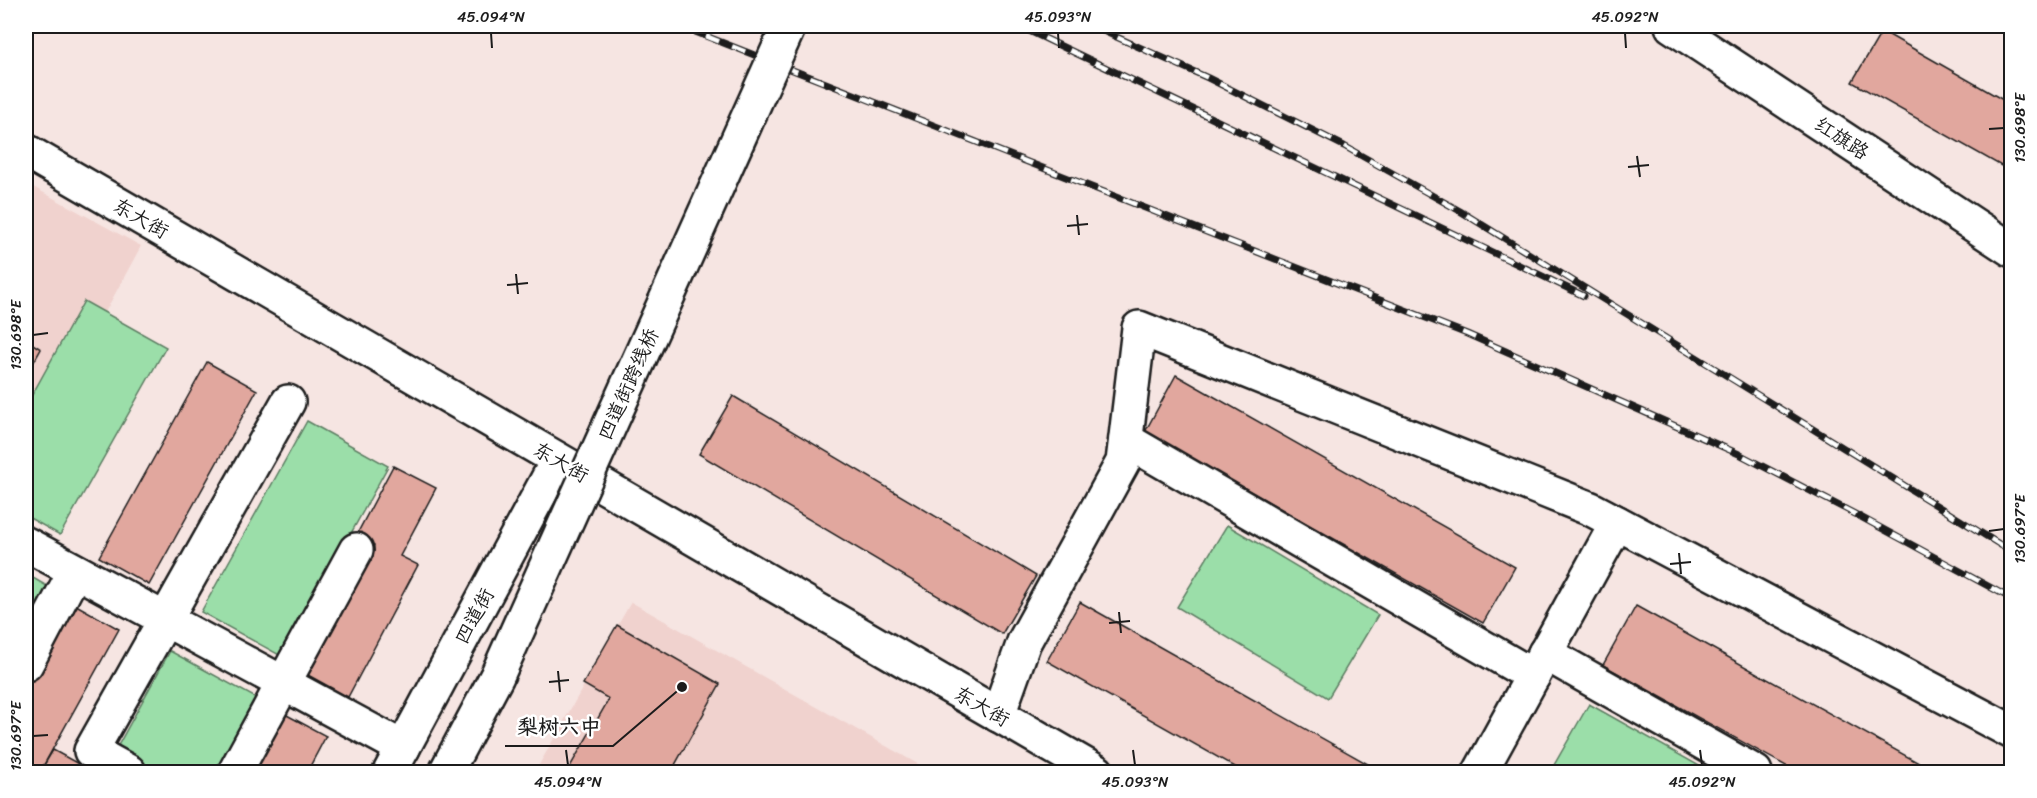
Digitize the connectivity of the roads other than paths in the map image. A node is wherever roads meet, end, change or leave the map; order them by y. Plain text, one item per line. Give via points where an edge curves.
1 (789, 26) edge
2 (1672, 27) edge
3 (26, 151) edge
4 (2012, 250) edge
5 (288, 402) dead end
6 (1126, 440) junction
7 (558, 460) junction
8 (1617, 523) junction
9 (26, 544) edge
10 (356, 550) dead end
11 (75, 571) junction
12 (165, 620) junction
13 (26, 664) edge
14 (1539, 665) junction
15 (284, 684) junction
16 (998, 715) junction
17 (2012, 732) edge
18 (397, 760) edge
19 (129, 772) edge
20 (235, 772) edge
21 (446, 772) edge
22 (1097, 772) edge
23 (1480, 772) edge
24 (1755, 772) edge

1 - 21 street, 四道街跨线桥, bridge via 497,676
2 - 4 street, 红旗路
3 - 7 street, 东大街
5 - 12 street
6 - 8 street via 1139,328 1591,509
6 - 14 street
6 - 16 street via 1123,462 1024,642
7 - 16 street, 东大街
7 - 18 street, 四道街
8 - 14 street
8 - 17 street
9 - 11 street
10 - 15 street
11 - 12 street
11 - 13 street
12 - 15 street
12 - 19 street via 91,751
14 - 23 street
14 - 24 street
15 - 18 street
15 - 20 street
16 - 22 street, 东大街

